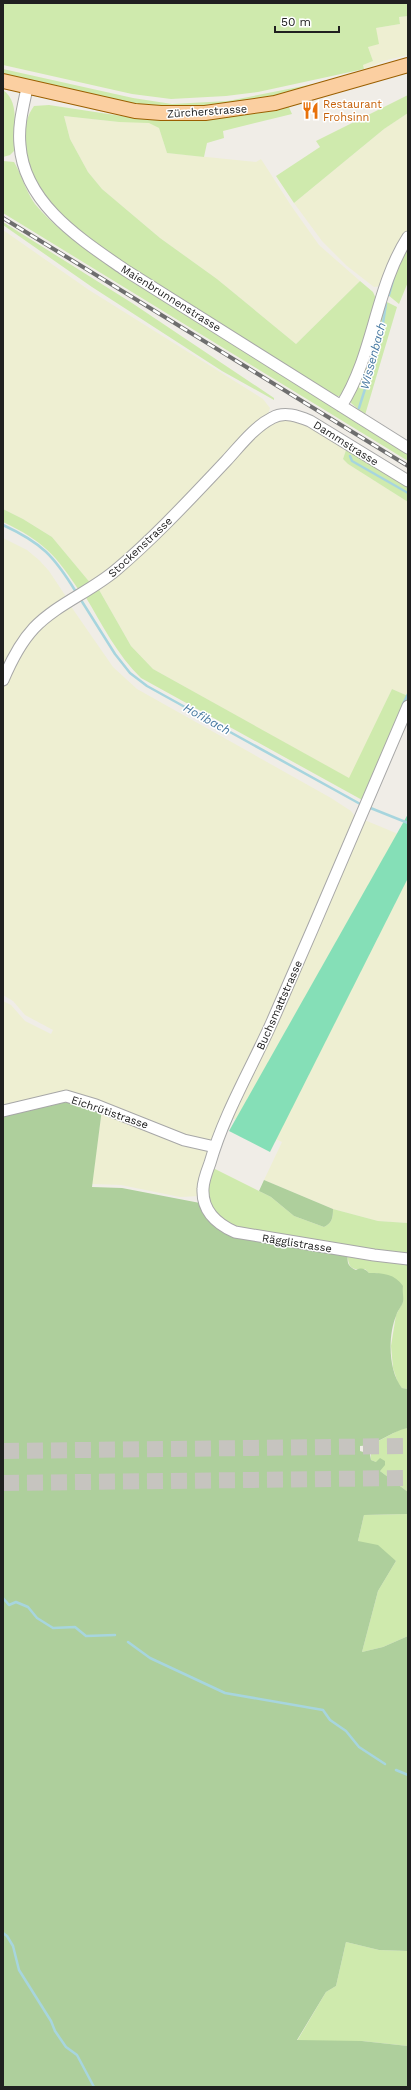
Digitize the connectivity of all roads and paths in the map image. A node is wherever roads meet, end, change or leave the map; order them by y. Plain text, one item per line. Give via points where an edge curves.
1 (408, 65) edge
2 (3, 81) edge
3 (27, 88) junction
4 (408, 237) edge
5 (341, 406) junction
6 (281, 415) joint
7 (408, 448) edge
8 (408, 481) edge
9 (3, 680) edge
10 (408, 706) edge
11 (3, 1111) edge
12 (215, 1147) junction
13 (203, 1197) joint
14 (408, 1258) edge

1 - 3 main road, Zürcherstrasse via 275,103 205,113 135,112
2 - 3 main road, Zürcherstrasse
3 - 5 street, Maienbrunnenstrasse via 20,126 21,156 31,185 52,211 82,238 125,270
4 - 5 street via 398,253 382,296 359,371
5 - 7 street, Maienbrunnenstrasse
6 - 8 street, Dammstrasse via 310,420
6 - 9 street, Stockenstrasse via 271,418 260,427 183,507 116,570 34,628 22,642
10 - 12 street, Buchsmattstrasse via 272,1022
11 - 12 street, Eichrütistrasse via 66,1096 96,1104 184,1140
12 - 13 street, Buchsmattstrasse via 203,1187
13 - 14 street, Rägglistrasse via 213,1217 222,1226 235,1232 337,1250

